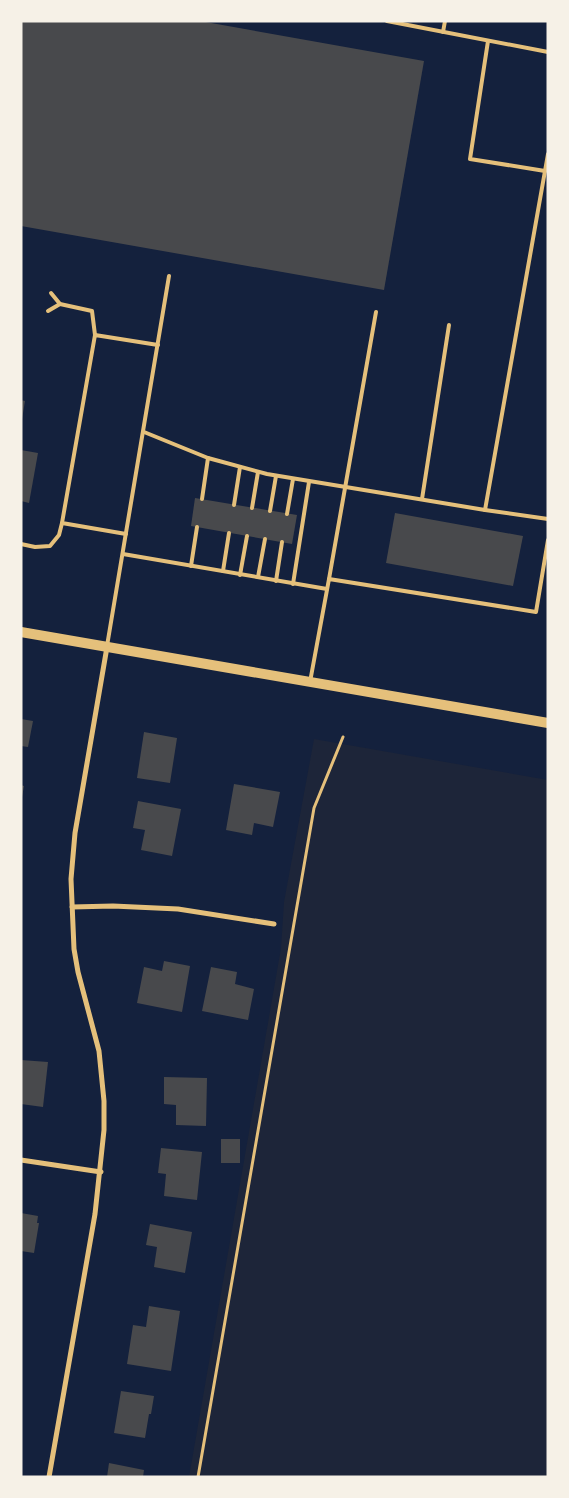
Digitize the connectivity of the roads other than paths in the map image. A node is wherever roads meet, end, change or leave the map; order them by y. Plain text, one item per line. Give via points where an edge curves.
1 (387, 21) edge
2 (445, 21) edge
3 (443, 32) junction
4 (488, 40) junction
5 (548, 52) edge
6 (548, 154) edge
7 (545, 171) junction
8 (169, 276) dead end
9 (51, 293) dead end
10 (60, 304) junction
11 (48, 311) dead end
12 (376, 312) dead end
13 (449, 325) dead end
14 (95, 335) junction
15 (158, 344) junction
16 (144, 432) junction
17 (208, 458) junction
18 (240, 467) junction
19 (258, 472) junction
20 (276, 476) junction
21 (293, 479) junction
22 (309, 482) junction
23 (345, 487) junction
24 (202, 499) dead end
25 (422, 499) junction
26 (234, 505) dead end
27 (252, 508) dead end
28 (485, 510) junction
29 (270, 511) dead end
30 (287, 514) dead end
31 (548, 519) edge
32 (62, 523) junction
33 (197, 527) dead end
34 (229, 533) dead end
35 (126, 534) junction
36 (248, 536) dead end
37 (264, 539) dead end
38 (548, 540) edge
39 (282, 542) dead end
40 (21, 544) edge
41 (123, 554) junction
42 (191, 566) junction
43 (223, 572) junction
44 (240, 574) junction
45 (258, 577) junction
46 (329, 579) junction
47 (276, 581) junction
48 (293, 584) junction
49 (327, 589) junction
50 (21, 632) edge
51 (107, 647) junction
52 (310, 682) junction
53 (548, 723) edge
54 (72, 907) junction
55 (274, 924) dead end
56 (21, 1160) edge
57 (101, 1172) junction
58 (49, 1477) edge

1 - 3 lane
2 - 3 lane
3 - 4 lane
4 - 5 lane
4 - 7 lane via 470,158
6 - 7 lane
7 - 28 lane
8 - 15 lane
9 - 10 lane
10 - 11 lane
10 - 14 lane via 92,311
12 - 23 lane
13 - 25 lane
14 - 15 lane
14 - 32 lane
15 - 16 lane
16 - 17 lane
16 - 35 lane
17 - 18 lane
17 - 24 lane
18 - 19 lane
18 - 26 lane
19 - 20 lane
19 - 27 lane
20 - 21 lane
20 - 29 lane
21 - 22 lane
21 - 30 lane
22 - 23 lane
22 - 48 lane
23 - 25 lane
23 - 46 lane
25 - 28 lane
28 - 31 lane
32 - 35 lane
32 - 40 lane via 59,535 50,546
33 - 42 lane
34 - 43 lane
35 - 41 lane
36 - 44 lane
37 - 45 lane
38 - 46 lane via 536,612
39 - 47 lane
41 - 42 lane
41 - 51 lane
42 - 43 lane
43 - 44 lane
44 - 45 lane
45 - 47 lane
46 - 49 lane
47 - 48 lane
48 - 49 lane
49 - 52 lane
50 - 51 main road
51 - 52 main road
51 - 54 street via 75,832
52 - 53 main road
54 - 55 street via 178,908
54 - 57 street via 78,972 102,1072 104,1130
56 - 57 street
57 - 58 street

